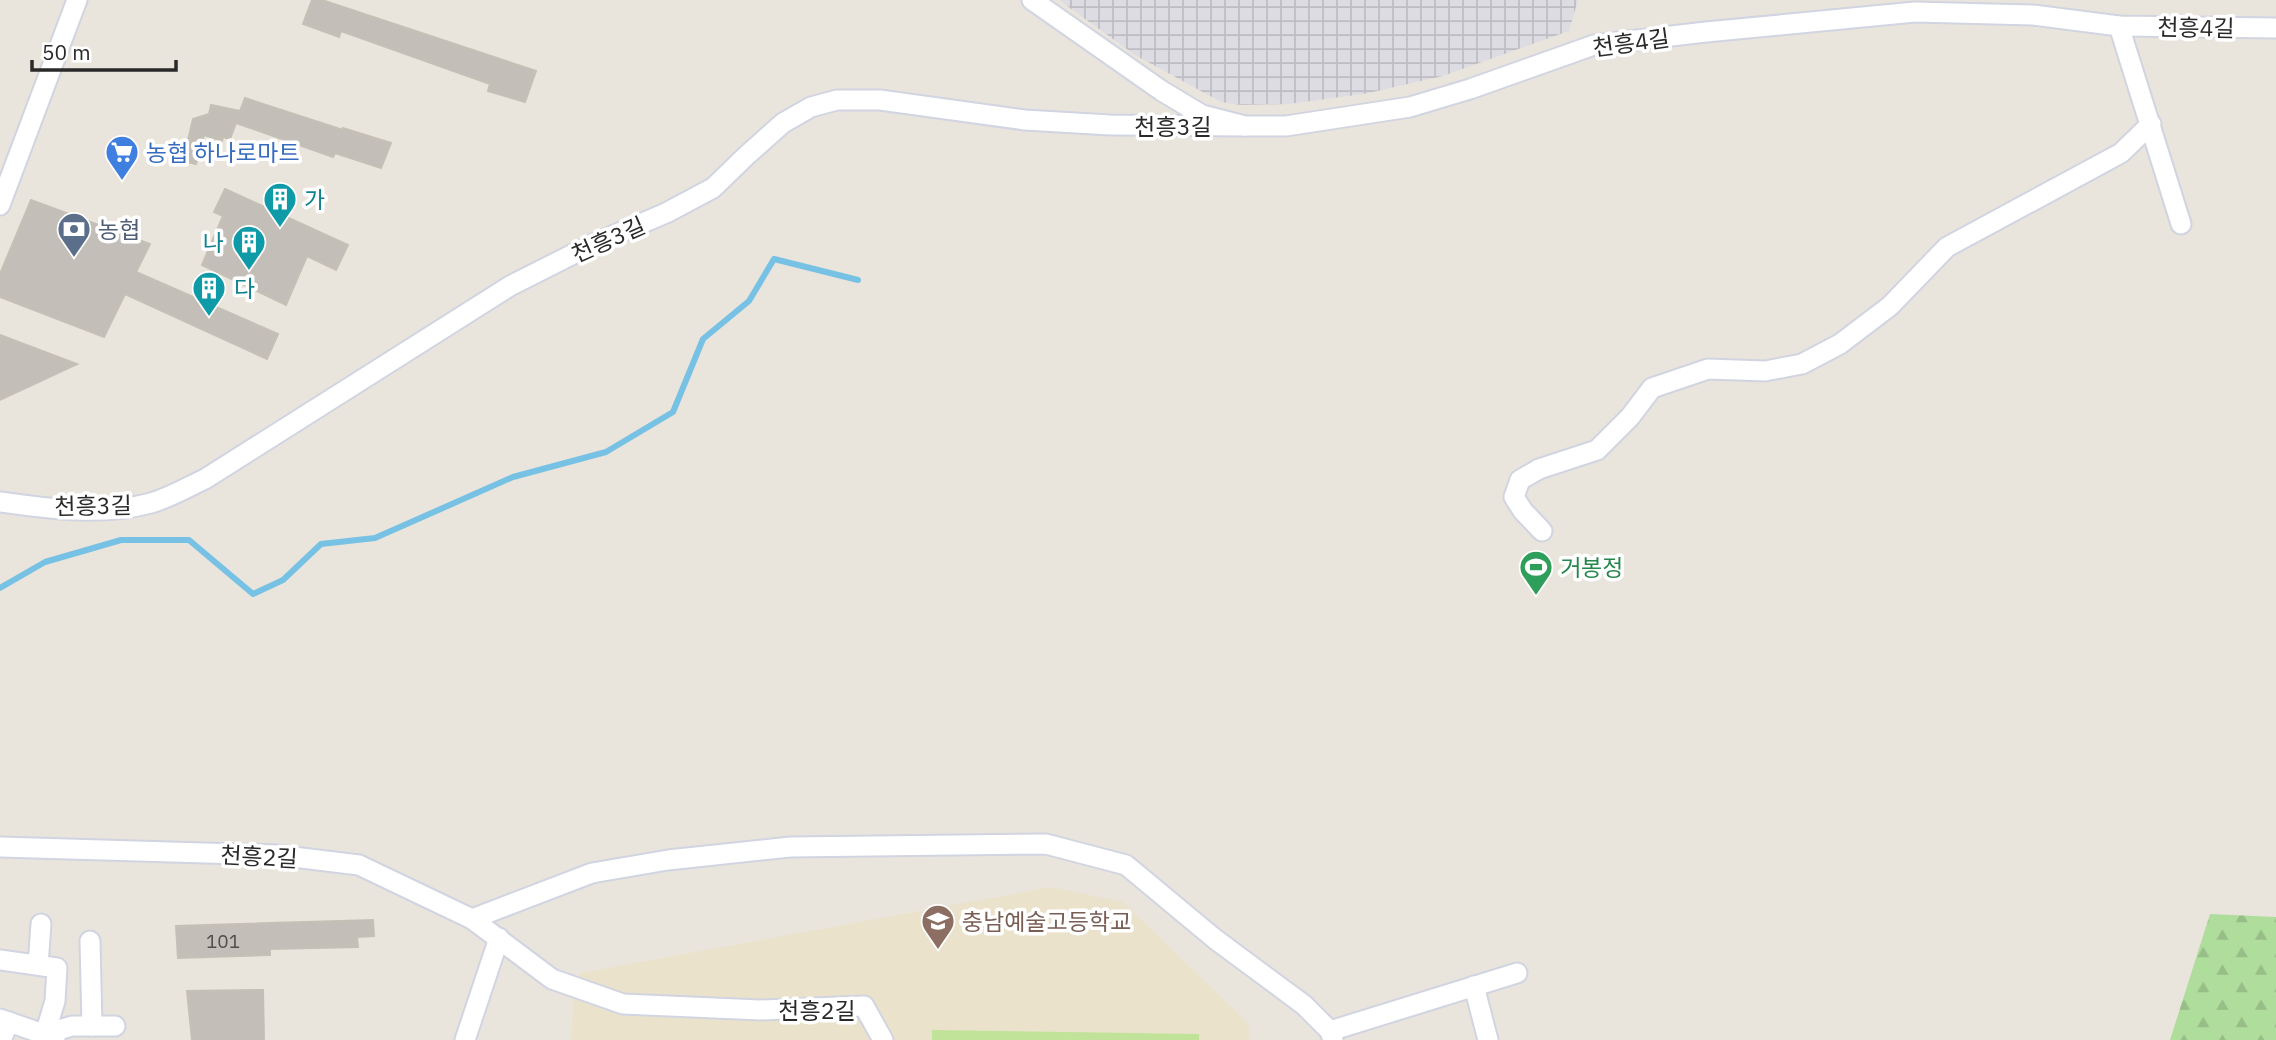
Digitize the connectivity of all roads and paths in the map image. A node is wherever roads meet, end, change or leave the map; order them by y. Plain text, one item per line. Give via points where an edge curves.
1 (77, 0) edge
2 (1032, 0) edge
3 (2119, 26) junction
4 (2276, 28) edge
5 (2151, 124) junction
6 (1245, 126) junction
7 (0, 205) edge
8 (2182, 224) dead end
9 (0, 502) edge
10 (1542, 531) dead end
11 (0, 847) edge
12 (472, 919) junction
13 (41, 924) dead end
14 (499, 938) junction
15 (90, 941) dead end
16 (0, 960) edge
17 (38, 965) junction
18 (1517, 973) dead end
19 (1474, 986) junction
20 (3, 1027) edge
21 (92, 1027) junction
22 (115, 1027) dead end
23 (1331, 1036) edge
24 (56, 1038) edge
25 (465, 1040) edge
26 (883, 1040) edge
27 (1488, 1040) edge

1 - 7 street
2 - 6 street, 천흥4길 via 1162,91 1202,114
3 - 4 street, 천흥4길
3 - 5 street
3 - 6 street, 천흥4길 via 2033,15 1915,12 1706,32 1594,45 1410,107 1286,126
5 - 8 street
5 - 10 street via 2121,153 1947,247 1890,306 1840,344 1802,364 1765,371 1708,369 1652,388 1597,450 1520,480 1514,498
6 - 9 street, 천흥3길 via 1025,120 880,100 837,100 811,107 783,123 713,188 510,286 205,479 151,503 102,510
11 - 12 street, 천흥2길 via 277,855 359,865
12 - 14 street, 천흥2길
12 - 23 street via 592,873 668,860 790,847 1046,844 1126,865 1304,1005
13 - 17 street
14 - 25 street
14 - 26 street, 천흥2길 via 552,979 624,1004 760,1010 864,1006
15 - 21 street
16 - 17 street
17 - 24 street via 57,968
18 - 19 street
19 - 23 street
19 - 27 street
20 - 24 street
21 - 22 street
21 - 24 street via 72,1026

